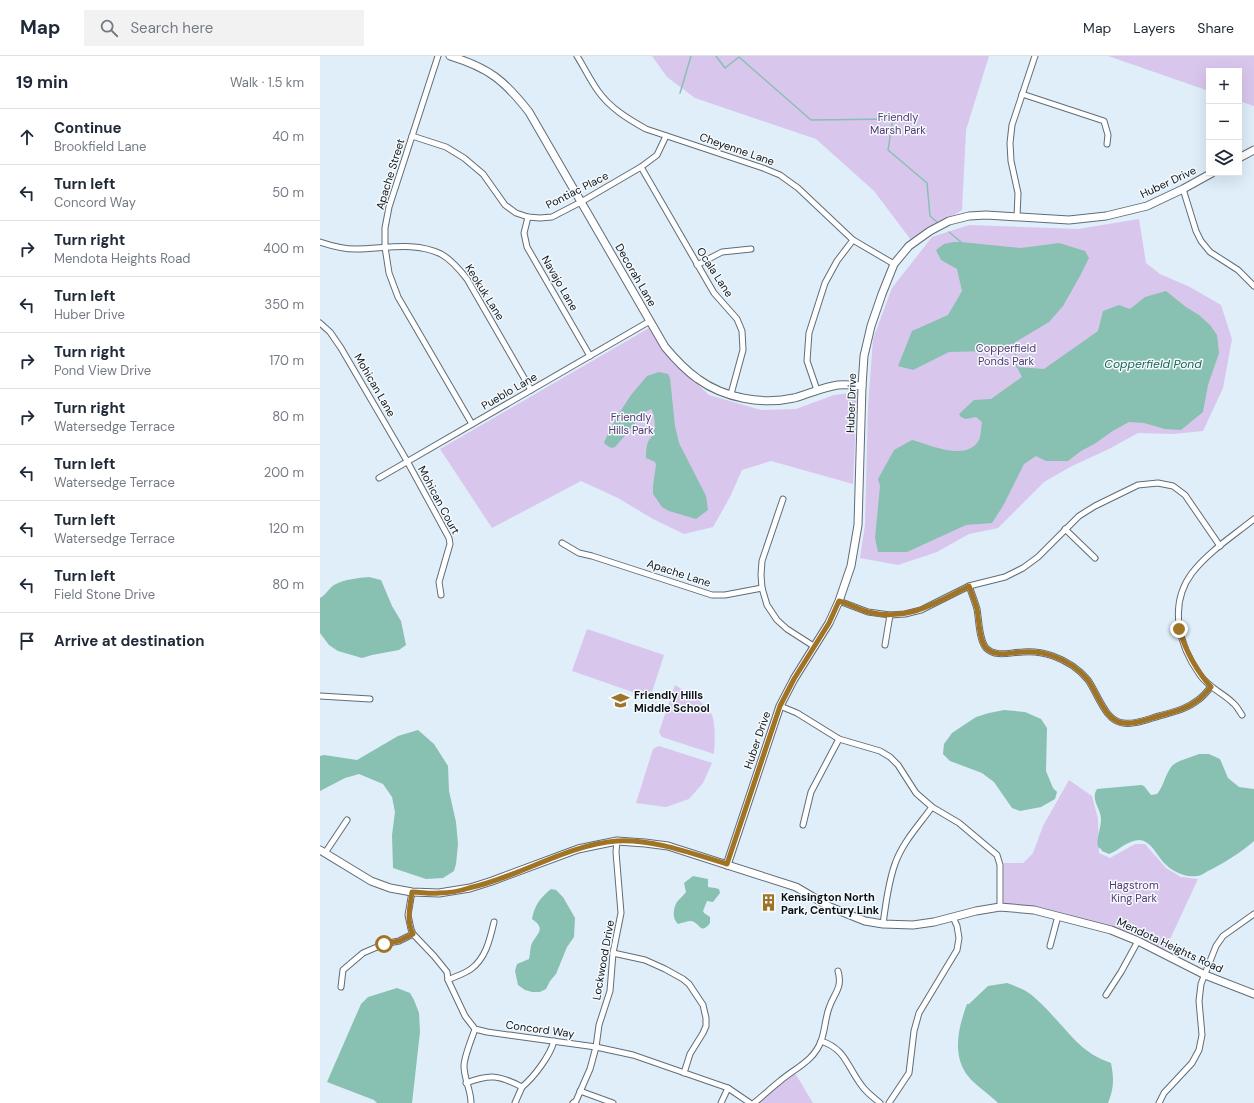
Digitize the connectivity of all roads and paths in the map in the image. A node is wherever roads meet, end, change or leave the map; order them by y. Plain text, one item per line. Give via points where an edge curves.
1 (438, 56) edge
2 (450, 56) edge
3 (577, 56) edge
4 (1035, 56) edge
5 (1022, 94) junction
6 (412, 136) junction
7 (666, 136) junction
8 (1107, 144) dead end
9 (1254, 150) edge
10 (1242, 156) edge
11 (641, 167) junction
12 (1207, 176) edge
13 (1183, 189) junction
14 (581, 202) junction
15 (528, 217) junction
16 (1017, 217) junction
17 (853, 240) junction
18 (320, 242) edge
19 (385, 247) junction
20 (751, 248) dead end
21 (894, 264) junction
22 (697, 265) junction
23 (1254, 286) edge
24 (650, 321) junction
25 (320, 323) edge
26 (590, 356) junction
27 (862, 386) junction
28 (531, 390) junction
29 (817, 390) junction
30 (731, 394) junction
31 (472, 424) junction
32 (407, 461) junction
33 (379, 478) dead end
34 (783, 499) dead end
35 (1254, 519) edge
36 (1065, 529) junction
37 (562, 543) dead end
38 (1220, 546) junction
39 (1095, 558) dead end
40 (969, 586) junction
41 (762, 588) junction
42 (441, 594) dead end
43 (839, 601) junction
44 (890, 615) junction
45 (885, 645) dead end
46 (815, 647) junction
47 (1211, 687) junction
48 (320, 696) edge
49 (370, 699) dead end
50 (780, 706) junction
51 (1242, 715) dead end
52 (839, 738) junction
53 (932, 807) junction
54 (347, 820) dead end
55 (803, 825) dead end
56 (618, 841) junction
57 (323, 851) edge
58 (727, 864) junction
59 (412, 892) junction
60 (1000, 908) junction
61 (1254, 914) edge
62 (1058, 916) junction
63 (953, 917) junction
64 (494, 922) dead end
65 (883, 924) junction
66 (413, 934) junction
67 (1138, 941) junction
68 (1050, 946) dead end
69 (613, 953) junction
70 (838, 971) dead end
71 (1205, 975) junction
72 (448, 980) junction
73 (341, 988) dead end
74 (1254, 994) edge
75 (1106, 995) dead end
76 (475, 1029) junction
77 (554, 1041) junction
78 (821, 1041) junction
79 (596, 1047) junction
80 (684, 1073) junction
81 (466, 1082) junction
82 (522, 1087) junction
83 (728, 1088) junction
84 (580, 1091) junction
85 (576, 1102) edge
86 (471, 1103) edge
87 (516, 1103) edge
88 (612, 1103) edge
89 (721, 1103) edge
90 (750, 1103) edge
91 (754, 1103) edge
92 (880, 1103) edge
93 (889, 1103) edge
94 (1159, 1103) edge

1 - 6 street, Apache Street
2 - 14 street, Decorah Lane via 483,69 514,93 529,112
3 - 7 street, Cheyenne Lane via 598,91 612,106 635,123
4 - 5 street
5 - 8 street via 1104,121 1108,135
5 - 16 street via 1012,125 1010,143 1018,193
6 - 15 street, Pontiac Place via 446,147 464,158 483,174 505,205
6 - 19 street, Apache Street via 389,207
7 - 11 street, Pontiac Place via 657,155
7 - 17 street, Cheyenne Lane via 780,175 798,188
9 - 10 street
11 - 14 street, Pontiac Place
11 - 22 street, Ocala Lane
12 - 13 street, Huber Drive
13 - 16 street, Huber Drive via 1147,206 1106,216 1069,220
13 - 23 street via 1201,241 1210,252 1238,270
14 - 15 street, Pontiac Place via 552,216
14 - 24 street, Decorah Lane
15 - 26 street, Navajo Lane via 524,233 527,247
16 - 21 street, Huber Drive via 980,215 949,221 909,246
17 - 21 street, Cheyenne Lane
17 - 29 street via 828,277 809,333 807,361
18 - 19 street, Keokuk Lane via 355,249
19 - 28 street, Keokuk Lane via 425,248 442,254 456,265 467,279
19 - 31 street, Apache Street via 389,273 398,297
20 - 22 street via 722,252
21 - 27 street, Huber Drive via 871,326 864,356
22 - 30 street, Ocala Lane via 714,293 737,319 742,331 743,350
24 - 26 street, Pueblo Lane
24 - 30 street, Decorah Lane via 665,347 679,364 698,379
25 - 32 street, Mohican Lane via 341,348
26 - 28 street, Pueblo Lane
27 - 29 street, Decorah Lane via 839,385
27 - 43 street, Huber Drive via 858,525 851,566
28 - 31 street, Pueblo Lane
29 - 30 street, Decorah Lane via 792,398 768,401
31 - 32 street, Pueblo Lane
32 - 33 street, Pueblo Lane
32 - 42 street, Mohican Court via 449,538 450,544 439,582
34 - 41 street via 762,562
35 - 38 street
36 - 38 street via 1095,506 1138,485 1158,483 1173,486 1185,495
36 - 39 street
36 - 40 street via 1038,557 1023,568 1005,577
37 - 41 street, Apache Lane via 579,553 712,595
38 - 47 street via 1191,574 1182,591 1178,611 1184,647 1200,675
40 - 44 street via 920,610
40 - 47 street via 977,609 981,638 989,651 1000,654 1038,652 1065,661 1087,680 1109,716 1115,721 1133,723 1188,707 1200,700
41 - 46 street via 767,605 777,620
43 - 44 street via 868,612
43 - 46 street, Huber Drive
44 - 45 street
46 - 50 street, Huber Drive
47 - 51 street via 1235,703
48 - 49 street
50 - 52 street
50 - 58 street, Huber Drive
52 - 53 street via 880,751 890,757 916,793
52 - 55 street via 812,792
53 - 60 street via 959,823 996,855 1000,865
53 - 65 street via 895,862
54 - 57 street
56 - 58 street, Mendota Heights Road via 668,846
56 - 59 street, Mendota Heights Road via 578,849 470,888 439,893
56 - 69 street, Lockwood Drive via 616,852 622,913
57 - 59 street, Mendota Heights Road via 371,881
58 - 65 street, Mendota Heights Road via 796,887 848,915
59 - 66 street via 408,915
60 - 62 street, Mendota Heights Road via 1034,910
60 - 63 street, Mendota Heights Road
61 - 71 street via 1223,936 1216,946
62 - 67 street, Mendota Heights Road via 1111,930
62 - 68 street
63 - 65 street, Mendota Heights Road via 913,925
63 - 93 street via 959,938 957,950 919,1012 908,1073
64 - 72 street via 488,946 481,958 471,969
66 - 72 street via 434,956 446,972
66 - 73 street via 363,953 343,970
67 - 71 street, Mendota Heights Road
67 - 75 street
69 - 79 street, Lockwood Drive via 610,991 599,1025
69 - 80 street via 645,960 683,979 703,1005 706,1026 690,1054
70 - 78 street via 840,985 829,1008
71 - 74 street, Mendota Heights Road
71 - 94 street via 1199,1001 1202,1035 1199,1050 1192,1063 1164,1093
72 - 76 street via 465,1016
76 - 77 street, Concord Way
76 - 81 street via 464,1064
77 - 79 street, Concord Way
77 - 82 street via 540,1068
78 - 91 street via 807,1061
78 - 92 street via 839,1051 862,1087
79 - 80 street, Concord Way via 633,1055
79 - 84 street, Lockwood Drive via 590,1070
80 - 83 street, Concord Way
81 - 82 street via 490,1076
81 - 86 street
82 - 87 street
83 - 89 street
83 - 90 street, Concord Way
84 - 85 street, Lockwood Drive
84 - 88 street

